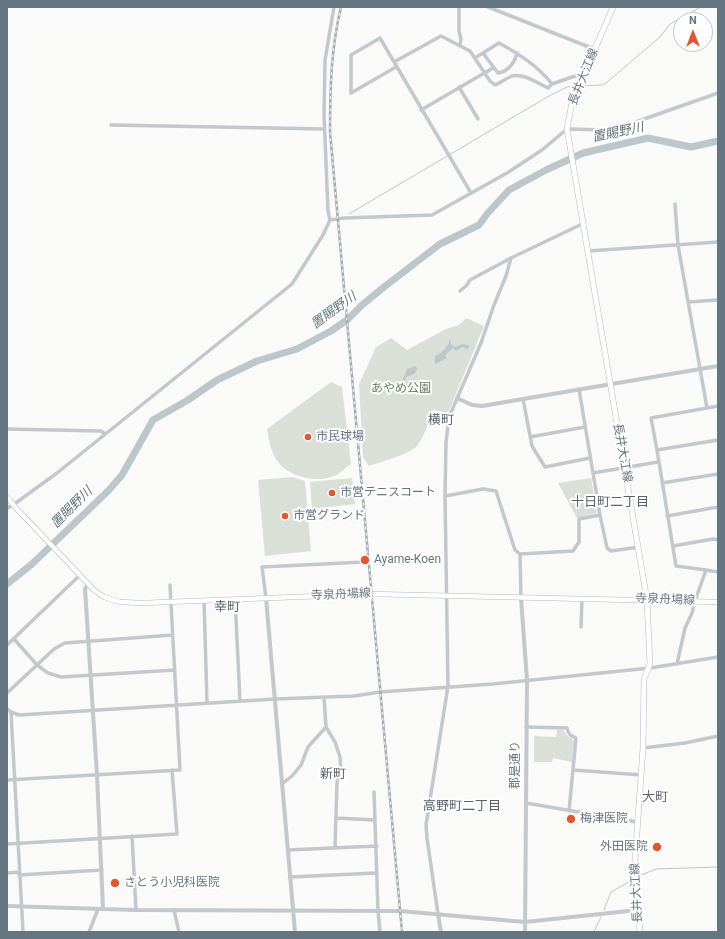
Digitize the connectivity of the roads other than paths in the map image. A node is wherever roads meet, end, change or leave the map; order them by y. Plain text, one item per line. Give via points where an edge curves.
1 (334, 7) edge
2 (459, 7) edge
3 (488, 7) edge
4 (613, 7) edge
5 (460, 45) junction
6 (594, 49) junction
7 (483, 53) junction
8 (517, 53) junction
9 (476, 58) junction
10 (394, 62) junction
11 (396, 67) junction
12 (493, 68) junction
13 (484, 73) junction
14 (583, 74) junction
15 (552, 84) junction
16 (460, 87) junction
17 (718, 93) edge
18 (421, 110) junction
19 (478, 119) dead end
20 (111, 125) dead end
21 (324, 129) junction
22 (566, 129) junction
23 (471, 193) junction
24 (675, 204) dead end
25 (330, 220) junction
26 (582, 224) junction
27 (718, 242) edge
28 (678, 245) junction
29 (588, 251) junction
30 (511, 258) junction
31 (460, 292) dead end
32 (718, 300) edge
33 (688, 302) junction
34 (718, 366) edge
35 (699, 369) junction
36 (610, 384) junction
37 (579, 390) junction
38 (457, 398) junction
39 (523, 400) junction
40 (718, 406) edge
41 (707, 408) junction
42 (585, 427) junction
43 (7, 429) edge
44 (105, 434) junction
45 (530, 437) junction
46 (718, 440) edge
47 (657, 450) junction
48 (590, 458) junction
49 (658, 462) junction
50 (625, 467) junction
51 (593, 473) junction
52 (718, 474) edge
53 (662, 483) junction
54 (445, 496) junction
55 (7, 497) edge
56 (15, 507) junction
57 (718, 507) edge
58 (7, 508) edge
59 (600, 515) junction
60 (667, 516) junction
61 (718, 540) edge
62 (673, 546) junction
63 (639, 547) junction
64 (520, 554) junction
65 (364, 562) dead end
66 (706, 570) junction
67 (718, 572) edge
68 (78, 574) junction
69 (88, 584) junction
70 (170, 585) dead end
71 (446, 596) junction
72 (266, 598) junction
73 (521, 598) junction
74 (235, 599) junction
75 (582, 599) junction
76 (204, 600) junction
77 (647, 600) junction
78 (695, 601) junction
79 (171, 602) junction
80 (718, 602) edge
81 (581, 627) dead end
82 (173, 635) junction
83 (14, 639) junction
84 (88, 641) junction
85 (7, 645) edge
86 (718, 657) edge
87 (677, 664) junction
88 (37, 665) junction
89 (650, 668) junction
90 (175, 670) junction
91 (90, 675) junction
92 (527, 680) junction
93 (448, 686) junction
94 (7, 693) edge
95 (324, 697) junction
96 (274, 699) junction
97 (240, 701) junction
98 (208, 703) junction
99 (176, 706) junction
100 (7, 709) edge
101 (92, 711) junction
102 (11, 712) junction
103 (326, 727) junction
104 (526, 727) junction
105 (718, 736) edge
106 (7, 748) edge
107 (12, 748) junction
108 (643, 748) junction
109 (172, 770) junction
110 (573, 770) junction
111 (642, 775) junction
112 (97, 776) junction
113 (7, 780) edge
114 (14, 780) junction
115 (282, 784) junction
116 (374, 792) dead end
117 (526, 803) junction
118 (569, 811) junction
119 (336, 818) junction
120 (375, 820) junction
121 (637, 822) junction
122 (132, 836) junction
123 (100, 838) junction
124 (7, 844) edge
125 (18, 844) junction
126 (377, 846) junction
127 (335, 848) junction
128 (288, 850) junction
129 (102, 870) junction
130 (7, 873) edge
131 (377, 873) junction
132 (19, 874) junction
133 (290, 877) junction
134 (7, 906) edge
135 (21, 906) junction
136 (101, 909) junction
137 (136, 910) junction
138 (174, 910) junction
139 (638, 910) junction
140 (293, 911) junction
141 (378, 911) junction
142 (438, 914) junction
143 (525, 922) junction
144 (23, 932) edge
145 (89, 932) edge
146 (179, 932) edge
147 (295, 932) edge
148 (380, 932) edge
149 (441, 932) edge
150 (525, 932) edge
151 (640, 932) edge

1 - 21 street via 325,60
2 - 5 street
3 - 6 street
4 - 6 main road, 長井大江線
5 - 9 street
5 - 10 street via 440,36
6 - 14 main road, 長井大江線
7 - 8 street via 499,43
7 - 9 street
7 - 12 street
8 - 12 street via 515,61 502,73
8 - 15 street via 544,74
9 - 13 street
10 - 11 street
10 - 11 street via 380,38 351,55 351,93
11 - 18 street
12 - 13 street
13 - 15 street via 495,85 511,76 525,77 548,88
13 - 16 street
14 - 15 street
14 - 22 main road, 長井大江線 via 572,102
16 - 18 street
16 - 19 street
17 - 22 street via 630,124 605,130
18 - 23 street
20 - 21 street
21 - 25 street
22 - 23 street via 513,170
22 - 26 main road, 長井大江線
23 - 25 street via 432,215
24 - 28 street
25 - 44 street via 292,284
26 - 29 main road, 長井大江線
26 - 30 street
27 - 28 street
28 - 29 street
28 - 33 street
29 - 36 main road, 長井大江線
30 - 31 street via 470,280
30 - 38 street via 481,343
32 - 33 street
33 - 35 street
34 - 35 street
35 - 36 street
35 - 41 street
36 - 37 street
36 - 50 main road, 長井大江線
37 - 39 street
37 - 42 street
38 - 39 street via 472,405 482,406
38 - 54 street via 449,417
39 - 45 street
40 - 41 street
41 - 47 street via 651,418
42 - 45 street
42 - 48 street
43 - 44 street via 101,431
44 - 56 street
45 - 48 street via 532,446 545,467
46 - 47 street
47 - 49 street
48 - 51 street
49 - 50 street
49 - 53 street
50 - 51 street
50 - 63 main road, 長井大江線
51 - 59 street
52 - 53 street
53 - 60 street
54 - 64 street via 483,489 496,491 515,550
54 - 71 street
55 - 56 main road, 寺泉舟場線
56 - 58 street
56 - 68 main road, 寺泉舟場線
57 - 60 street
59 - 63 street via 607,548 611,551
59 - 64 street via 579,520 580,542 573,551
60 - 62 street
61 - 62 street
62 - 66 street via 676,566
63 - 77 main road, 長井大江線
64 - 73 street
65 - 72 street via 262,567
66 - 67 street
66 - 78 street
68 - 69 main road, 寺泉舟場線
68 - 83 street
69 - 79 main road, 寺泉舟場線 via 104,597 120,602
69 - 84 street via 85,589
70 - 79 street
71 - 72 main road, 寺泉舟場線 via 372,594
71 - 73 main road, 寺泉舟場線
71 - 93 street
72 - 74 main road, 寺泉舟場線
72 - 96 street
73 - 75 main road, 寺泉舟場線
73 - 92 street, 郡是通り
74 - 76 main road, 寺泉舟場線
74 - 97 street
75 - 77 main road, 寺泉舟場線
75 - 81 street
76 - 79 main road, 寺泉舟場線
76 - 98 street
77 - 78 main road, 寺泉舟場線
77 - 89 main road, 長井大江線
78 - 80 main road, 寺泉舟場線
78 - 87 street
79 - 82 street
82 - 84 street
82 - 90 street
83 - 85 street
83 - 88 street
84 - 88 street via 66,643 54,648
84 - 91 street
86 - 87 street
87 - 89 street
88 - 91 street via 48,673 61,677
88 - 94 street
89 - 92 street
89 - 108 main road, 長井大江線 via 644,678
90 - 91 street
90 - 99 street
91 - 101 street
92 - 93 street
92 - 104 street, 郡是通り
93 - 95 street
93 - 142 street via 426,825
95 - 96 street
95 - 103 street
96 - 97 street
96 - 115 street
97 - 98 street
98 - 99 street
99 - 101 street
99 - 109 street via 180,770
100 - 102 street
101 - 102 street via 19,715
101 - 112 street
102 - 107 street
103 - 115 street via 308,747 301,765
103 - 119 street via 336,742 340,758
104 - 110 street via 567,728 571,736 576,738
104 - 117 street, 郡是通り
105 - 108 street
106 - 107 street
107 - 114 street
108 - 111 main road, 長井大江線
109 - 112 street
109 - 122 street via 177,834
110 - 111 street
110 - 118 street
111 - 121 main road, 長井大江線
112 - 114 street
112 - 123 street
113 - 114 street
114 - 125 street
115 - 128 street
116 - 120 street
117 - 118 street
117 - 143 street, 郡是通り
118 - 121 street
119 - 120 street
119 - 127 street
120 - 126 street
121 - 139 main road, 長井大江線 via 634,874
122 - 123 street
122 - 137 street
123 - 125 street
123 - 129 street
124 - 125 street
125 - 132 street
126 - 127 street
126 - 131 street
127 - 128 street
128 - 133 street
129 - 132 street
129 - 136 street
130 - 132 street
131 - 133 street
131 - 141 street
132 - 135 street
133 - 140 street
134 - 135 street
135 - 136 street
135 - 144 street
136 - 137 street
136 - 145 street
137 - 138 street
138 - 140 street
138 - 146 street
139 - 143 street
139 - 151 main road, 長井大江線
140 - 141 street
140 - 147 street
141 - 142 street via 400,910
141 - 148 street
142 - 143 street
142 - 149 street
143 - 150 street, 郡是通り

